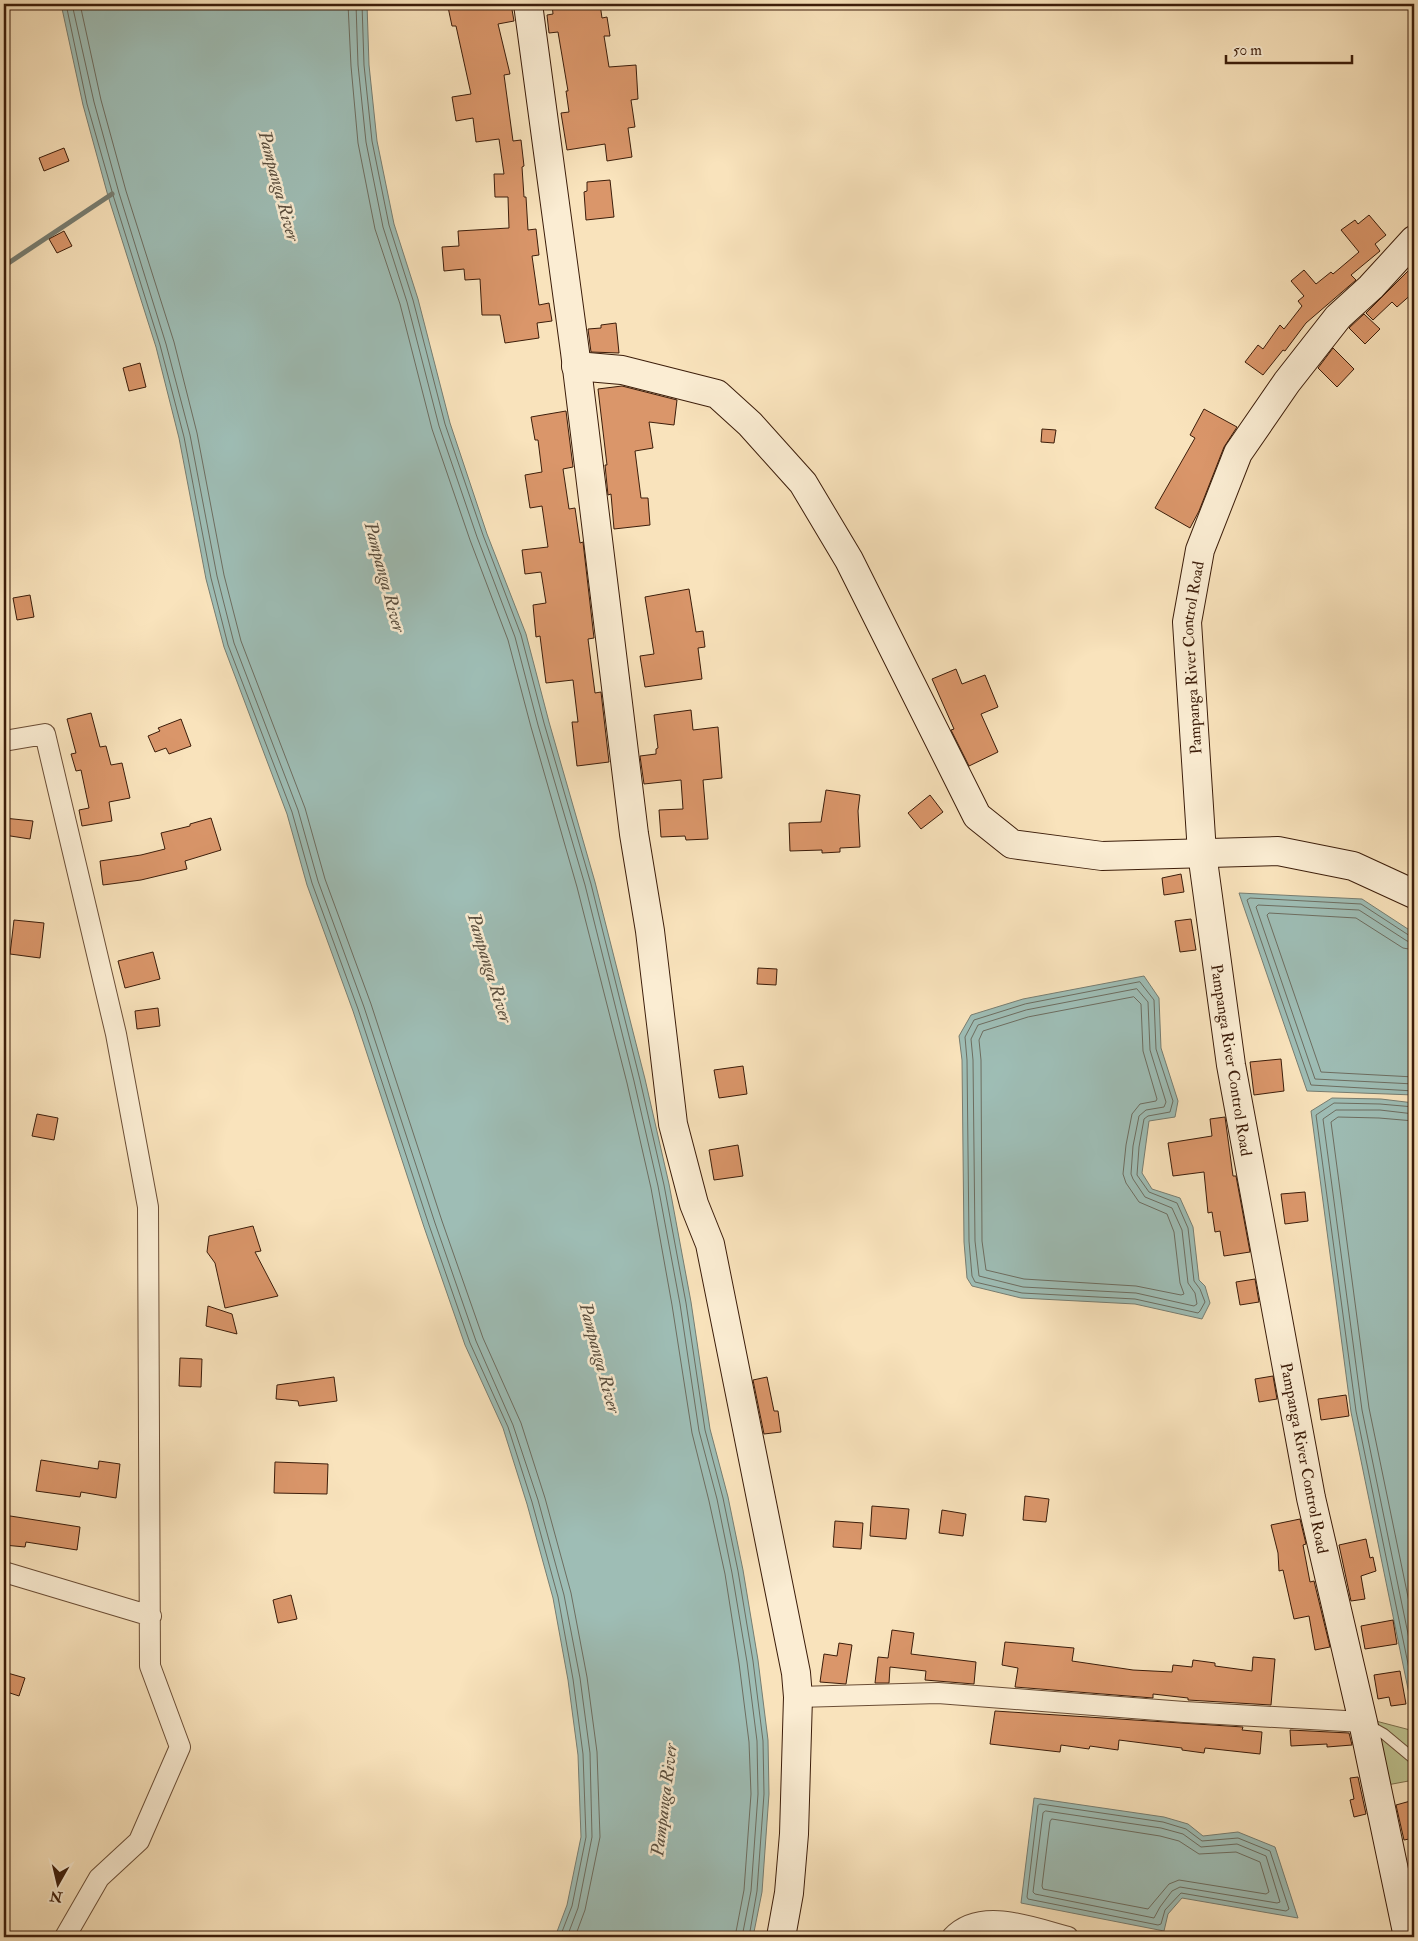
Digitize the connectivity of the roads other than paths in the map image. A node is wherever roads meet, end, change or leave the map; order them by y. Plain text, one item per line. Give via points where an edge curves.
1 (528, 4) edge
2 (1414, 240) edge
3 (576, 366) junction
4 (4, 741) edge
5 (1202, 853) junction
6 (1414, 894) edge
7 (4, 1572) edge
8 (151, 1616) junction
9 (798, 1697) junction
10 (1363, 1722) junction
11 (1414, 1759) edge
12 (65, 1937) edge
13 (781, 1937) edge
14 (952, 1937) edge
15 (1068, 1937) edge
16 (1408, 1937) edge

1 - 3 street
2 - 5 street, Pampanga River Control Road via 1338,317 1287,382 1238,454 1200,550 1187,622
3 - 5 street via 622,370 717,394 750,424 803,484 849,560 977,816 1012,844 1102,856
3 - 9 street via 634,834 652,940 673,1124 694,1204 710,1244 796,1673
4 - 8 street via 44,734 116,1034 148,1207
5 - 6 street via 1278,851 1353,866
5 - 10 street, Pampanga River Control Road via 1231,1064 1298,1430
7 - 8 street
8 - 12 street via 150,1666 180,1747 139,1841 99,1878
9 - 10 street via 938,1693
9 - 13 street via 794,1834
10 - 11 lane via 1384,1734
10 - 16 street, Pampanga River Control Road
14 - 15 street via 968,1925 1001,1920

